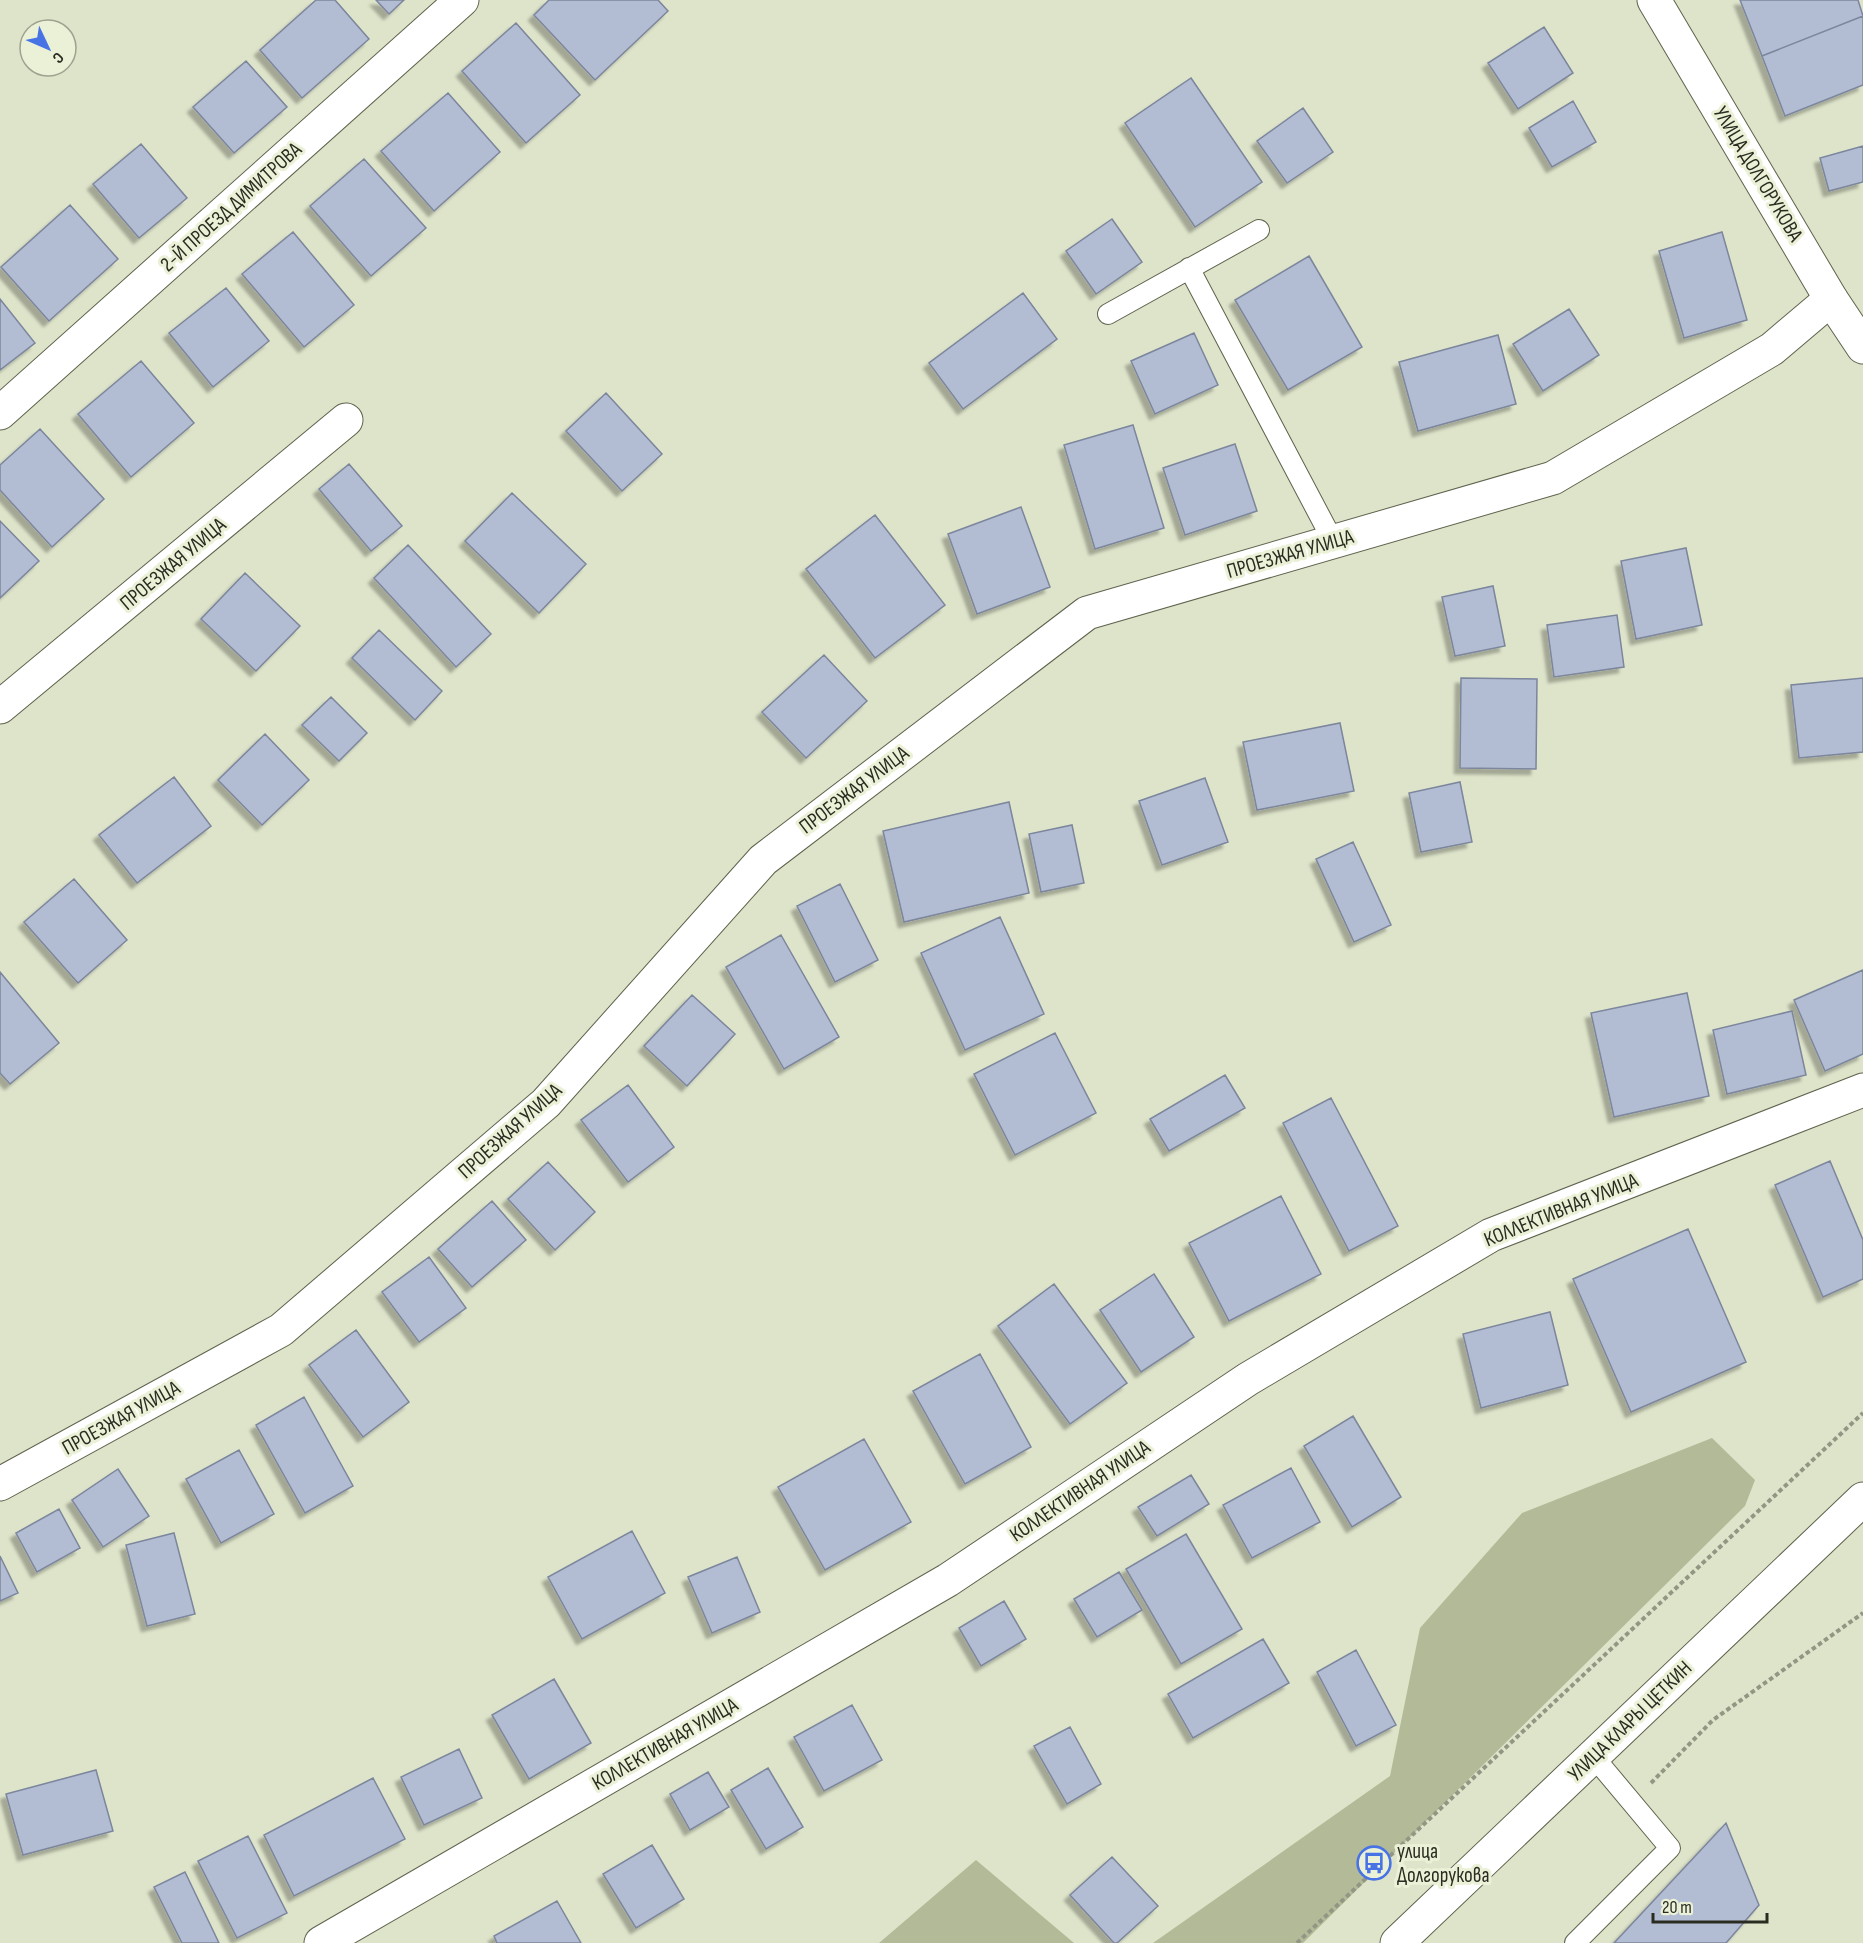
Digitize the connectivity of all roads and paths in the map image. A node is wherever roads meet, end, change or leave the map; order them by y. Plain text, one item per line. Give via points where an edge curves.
1 (462, 0) edge
2 (1654, 0) edge
3 (1259, 230) dead end
4 (1189, 268) junction
5 (1831, 298) junction
6 (1108, 314) dead end
7 (1863, 347) edge
8 (0, 413) edge
9 (346, 420) dead end
10 (1333, 541) junction
11 (0, 707) edge
12 (1863, 1090) edge
13 (1863, 1413) edge
14 (0, 1484) edge
15 (1863, 1499) edge
16 (1863, 1613) edge
17 (1593, 1756) junction
18 (1632, 1803) junction
19 (321, 1943) edge
20 (1297, 1943) edge
21 (1397, 1943) edge
22 (1575, 1943) edge

1 - 8 street, 2-Й ПРОЕЗД ДИМИТРОВА
2 - 5 street, УЛИЦА ДОЛГОРУКОВА
3 - 4 lane
4 - 6 lane
4 - 10 lane
5 - 7 street, УЛИЦА ДОЛГОРУКОВА
5 - 10 street, ПРОЕЗЖАЯ УЛИЦА via 1773,349 1553,477
9 - 11 street, ПРОЕЗЖАЯ УЛИЦА
10 - 14 street, ПРОЕЗЖАЯ УЛИЦА via 1087,613 763,860 546,1103 281,1330
12 - 19 street, КОЛЛЕКТИВНАЯ УЛИЦА via 1491,1235 1248,1379 948,1580
13 - 20 path
15 - 17 street, УЛИЦА КЛАРЫ ЦЕТКИН
16 - 18 path via 1713,1720
17 - 18 lane
17 - 21 street, УЛИЦА КЛАРЫ ЦЕТКИН
18 - 22 lane via 1670,1848

